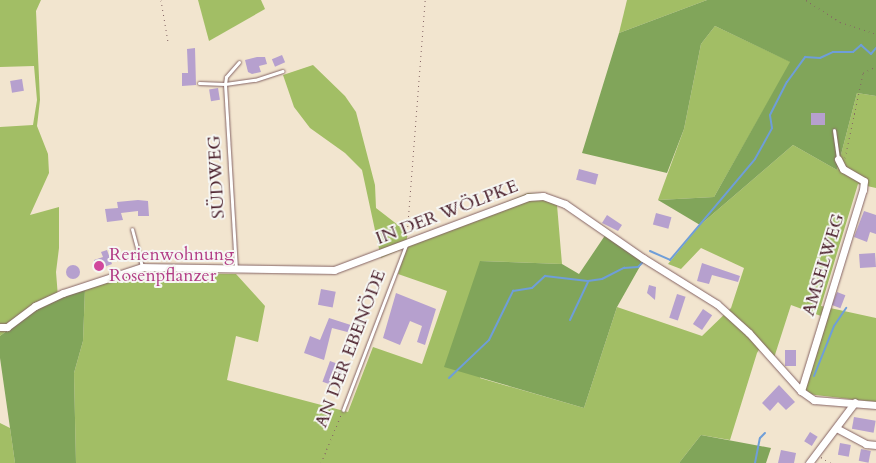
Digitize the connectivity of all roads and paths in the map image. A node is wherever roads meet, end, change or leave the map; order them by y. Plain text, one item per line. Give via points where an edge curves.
1 (161, 0) edge
2 (425, 0) edge
3 (806, 0) edge
4 (876, 34) edge
5 (168, 42) dead end
6 (240, 62) dead end
7 (876, 66) edge
8 (284, 70) dead end
9 (199, 83) dead end
10 (225, 84) junction
11 (834, 130) dead end
12 (838, 159) joint
13 (843, 168) junction
14 (132, 229) dead end
15 (406, 246) junction
16 (142, 268) junction
17 (236, 268) junction
18 (0, 327) edge
19 (801, 391) junction
20 (856, 402) junction
21 (876, 405) edge
22 (343, 410) joint
23 (838, 429) junction
24 (876, 445) edge
25 (816, 454) junction
26 (321, 463) edge
27 (808, 463) edge
28 (831, 463) edge

1 - 5 path
2 - 15 path
3 - 4 path via 840,22
6 - 10 lane via 229,72
7 - 13 path via 863,73
8 - 10 lane via 255,80
9 - 10 lane
10 - 17 lane, SÜDWEG
11 - 12 lane
12 - 13 street, AMSELWEG
13 - 19 street, AMSELWEG via 864,181 863,190
14 - 16 lane
15 - 17 street, IN DER WÖLPKE via 334,270
15 - 19 street, IN DER WÖLPKE via 528,197 543,196 565,204 717,304 750,333
15 - 22 lane, AN DER EBENÖDE
16 - 17 street, IN DER WÖLPKE
16 - 18 street, IN DER WÖLPKE via 35,306 7,327
19 - 20 street, IN DER WÖLPKE via 814,400
20 - 21 street, IN DER WÖLPKE
20 - 23 street
22 - 26 path, AN DER EBENÖDE
23 - 24 street via 866,444
23 - 25 street
25 - 27 street
25 - 28 path

